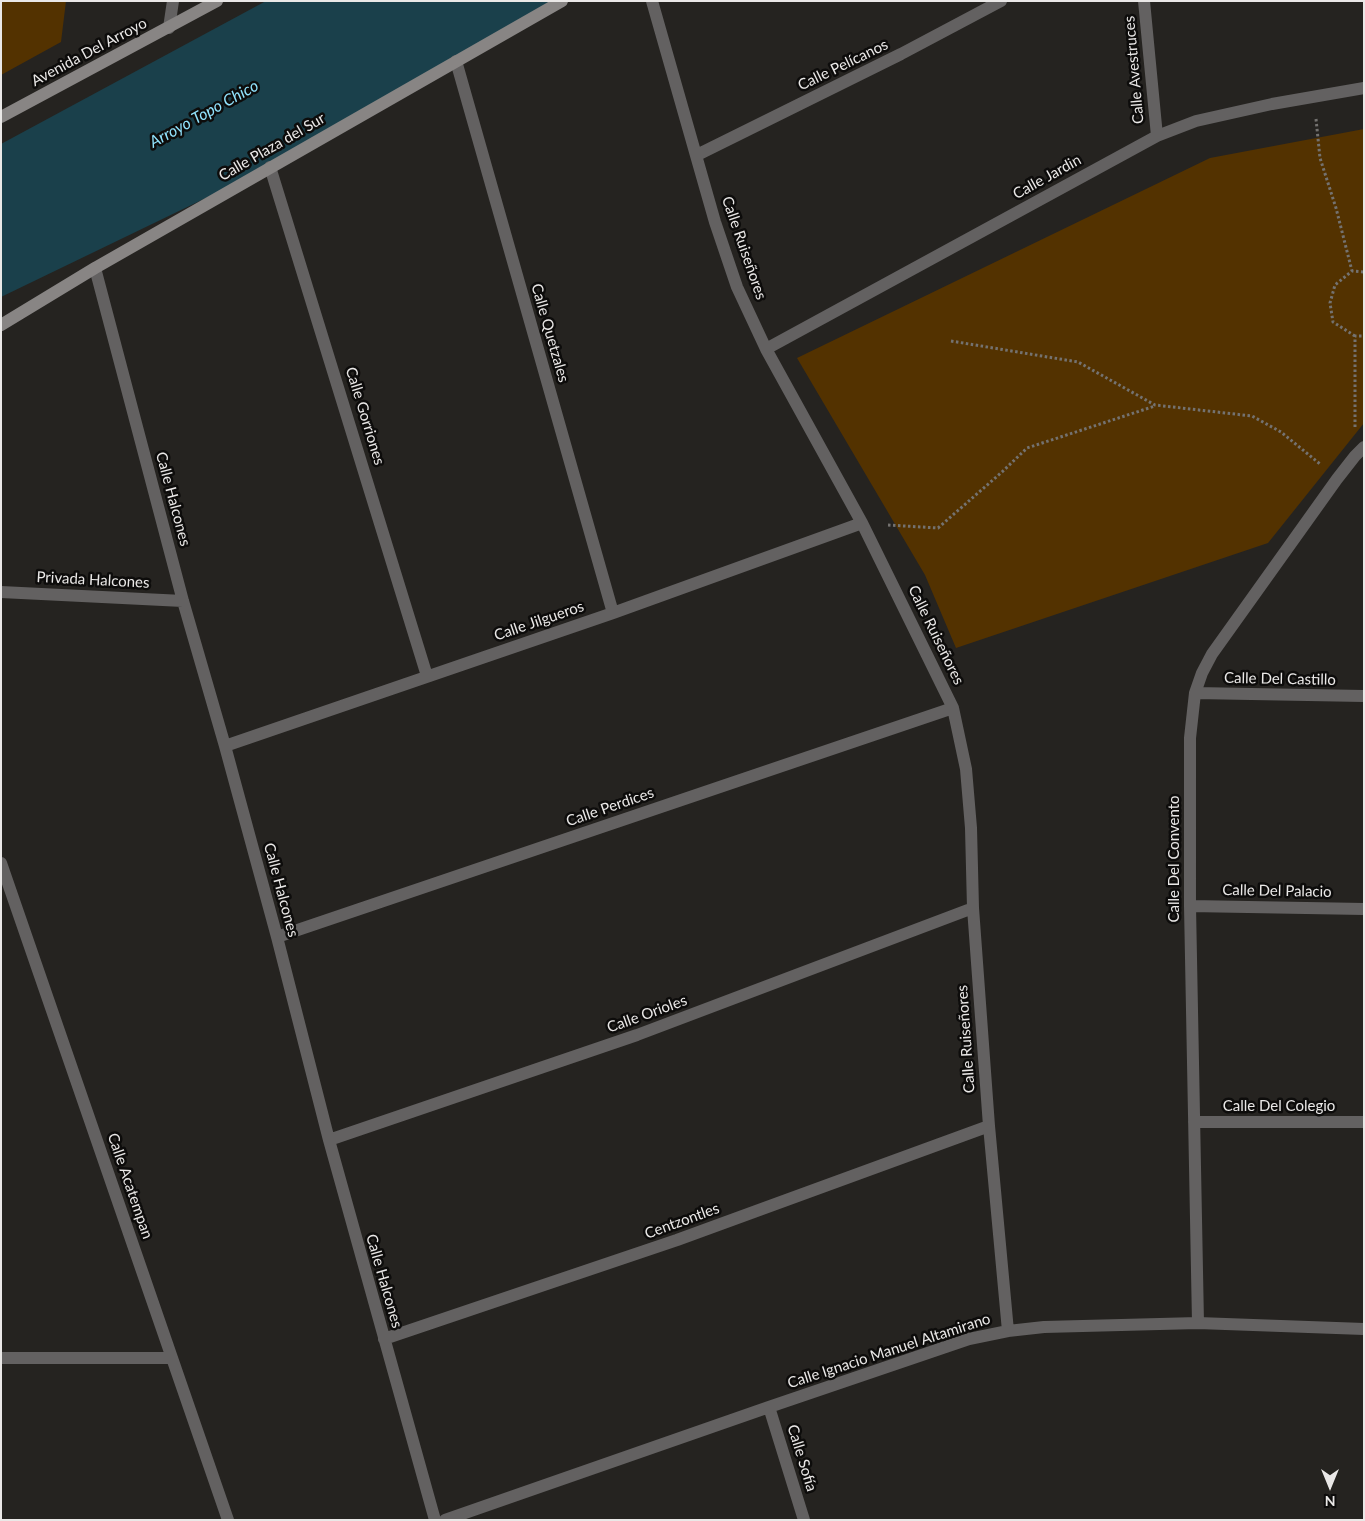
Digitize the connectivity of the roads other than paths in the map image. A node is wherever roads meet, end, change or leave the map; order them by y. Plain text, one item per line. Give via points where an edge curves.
1 (173, 1) edge
2 (217, 1) edge
3 (562, 1) edge
4 (652, 1) edge
5 (1001, 1) edge
6 (1144, 1) edge
7 (169, 28) junction
8 (456, 61) junction
9 (1364, 88) edge
10 (1, 116) edge
11 (1157, 136) junction
12 (698, 155) junction
13 (270, 167) junction
14 (95, 268) junction
15 (1, 325) edge
16 (766, 349) junction
17 (1359, 452) edge
18 (862, 523) junction
19 (1, 592) edge
20 (183, 601) junction
21 (613, 613) junction
22 (427, 676) junction
23 (1195, 693) junction
24 (1364, 696) edge
25 (954, 708) junction
26 (225, 746) junction
27 (1, 863) edge
28 (1190, 906) junction
29 (973, 908) junction
30 (1364, 909) edge
31 (277, 937) junction
32 (1194, 1122) junction
33 (1364, 1122) edge
34 (989, 1126) junction
35 (329, 1140) junction
36 (1198, 1324) junction
37 (1364, 1329) edge
38 (1008, 1331) junction
39 (384, 1339) junction
40 (1, 1358) edge
41 (172, 1358) junction
42 (769, 1407) junction
43 (228, 1520) edge
44 (435, 1520) edge
45 (445, 1520) edge
46 (804, 1520) edge

1 - 7 street
2 - 7 street, Avenida Del Arroyo
3 - 8 street, Calle Plaza del Sur
4 - 12 street, Calle Ruiseñores
5 - 12 street, Calle Pelícanos
6 - 11 street, Calle Avestruces
7 - 10 street, Avenida Del Arroyo
8 - 13 street, Calle Plaza del Sur
8 - 21 street, Calle Quetzales
9 - 11 street, Calle Jardin via 1196,120
11 - 16 street, Calle Jardin
12 - 16 street, Calle Ruiseñores via 715,222 737,287
13 - 14 street, Calle Plaza del Sur
13 - 22 street, Calle Gorriones
14 - 15 street, Calle Plaza del Sur
14 - 20 street, Calle Halcones
16 - 18 street, Calle Ruiseñores
17 - 23 street, Calle Del Convento via 1212,654
18 - 21 street, Calle Jilgueros
18 - 25 street, Calle Ruiseñores
19 - 20 street, Privada Halcones
20 - 26 street, Calle Halcones
21 - 22 street, Calle Jilgueros
22 - 26 street, Calle Jilgueros
23 - 24 street, Calle Del Castillo
23 - 28 street, Calle Del Convento via 1190,738
25 - 29 street, Calle Ruiseñores via 966,769
25 - 31 street, Calle Perdices
26 - 31 street, Calle Halcones
27 - 41 street, Calle Acatempan
28 - 30 street, Calle Del Palacio
28 - 32 street, Calle Del Convento
29 - 34 street, Calle Ruiseñores
29 - 35 street, Calle Orioles via 637,1036
31 - 35 street, Calle Halcones
32 - 33 street, Calle Del Colegio
32 - 36 street, Calle Del Convento
34 - 38 street, Calle Ruiseñores
34 - 39 street, Centzontles via 686,1237
35 - 39 street, Calle Halcones
36 - 37 street, Calle Ignacio Manuel Altamirano
36 - 38 street, Calle Ignacio Manuel Altamirano via 1044,1327
38 - 42 street, Calle Ignacio Manuel Altamirano via 969,1339
39 - 44 street, Calle Halcones
40 - 41 street
41 - 43 street, Calle Acatempan
42 - 45 street, Calle Ignacio Manuel Altamirano
42 - 46 street, Calle Sofía

